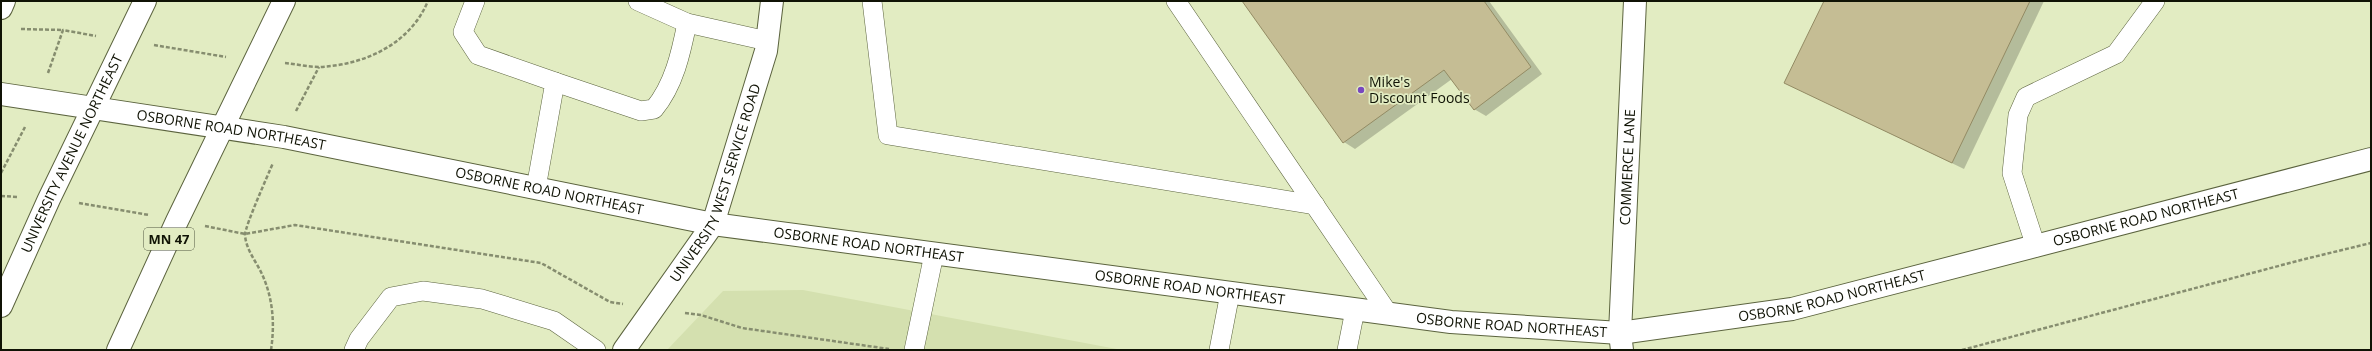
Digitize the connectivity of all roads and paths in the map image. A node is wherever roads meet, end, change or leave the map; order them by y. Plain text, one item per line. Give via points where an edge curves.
1 (4, 1) edge
2 (145, 1) edge
3 (284, 1) edge
4 (428, 1) edge
5 (475, 1) edge
6 (638, 1) edge
7 (772, 1) edge
8 (872, 1) edge
9 (1176, 1) edge
10 (1636, 1) edge
11 (2155, 1) edge
12 (1, 8) edge
13 (687, 23) junction
14 (16, 29) dead end
15 (63, 30) dead end
16 (767, 41) junction
17 (318, 67) dead end
18 (555, 82) junction
19 (1, 94) edge
20 (94, 108) junction
21 (223, 129) junction
22 (2371, 159) edge
23 (536, 188) junction
24 (1, 196) edge
25 (49, 199) junction
26 (1315, 204) junction
27 (177, 221) junction
28 (713, 224) junction
29 (245, 234) junction
30 (2371, 243) edge
31 (2036, 246) junction
32 (934, 254) junction
33 (1230, 293) junction
34 (610, 302) dead end
35 (1, 306) edge
36 (1355, 310) junction
37 (1388, 314) junction
38 (701, 315) dead end
39 (1621, 342) edge
40 (890, 349) dead end
41 (118, 350) edge
42 (271, 350) edge
43 (354, 350) edge
44 (596, 350) edge
45 (624, 350) edge
46 (914, 350) edge
47 (1219, 350) edge
48 (1347, 350) edge
49 (1962, 350) edge

1 - 12 street
2 - 20 street, UNIVERSITY AVENUE NORTHEAST
3 - 21 street, MN 47
4 - 17 path via 423,14 411,30 391,47 351,62
5 - 18 lane via 463,32 478,56
6 - 13 lane
7 - 16 street, UNIVERSITY WEST SERVICE ROAD
8 - 26 lane via 888,134
9 - 26 lane
10 - 39 street, COMMERCE LANE
11 - 31 lane via 2116,54 2026,97 2018,115 2012,173
13 - 16 lane
13 - 18 lane via 681,52 664,97 654,109 641,111
14 - 15 path
16 - 28 street, UNIVERSITY WEST SERVICE ROAD
18 - 23 lane
19 - 20 street, OSBORNE ROAD NORTHEAST
20 - 21 street, OSBORNE ROAD NORTHEAST
20 - 25 street, UNIVERSITY AVENUE NORTHEAST
21 - 23 street, OSBORNE ROAD NORTHEAST via 284,137
21 - 27 street, MN 47
22 - 31 street, OSBORNE ROAD NORTHEAST
23 - 28 street, OSBORNE ROAD NORTHEAST
24 - 25 path
25 - 27 path via 102,205
25 - 35 street, UNIVERSITY AVENUE NORTHEAST
26 - 37 lane
27 - 29 path
27 - 41 street, MN 47
28 - 32 street, OSBORNE ROAD NORTHEAST
28 - 45 street, UNIVERSITY WEST SERVICE ROAD
29 - 34 path via 296,225 541,263
29 - 42 path via 249,251 261,272 271,300 274,329
30 - 49 path
31 - 39 street, OSBORNE ROAD NORTHEAST via 1792,309
32 - 33 street, OSBORNE ROAD NORTHEAST
32 - 46 lane
33 - 36 street, OSBORNE ROAD NORTHEAST
33 - 47 lane
36 - 37 street, OSBORNE ROAD NORTHEAST
36 - 48 lane
37 - 39 street, OSBORNE ROAD NORTHEAST
38 - 40 path via 742,328
43 - 44 lane via 359,339 391,297 423,291 482,299 554,321

